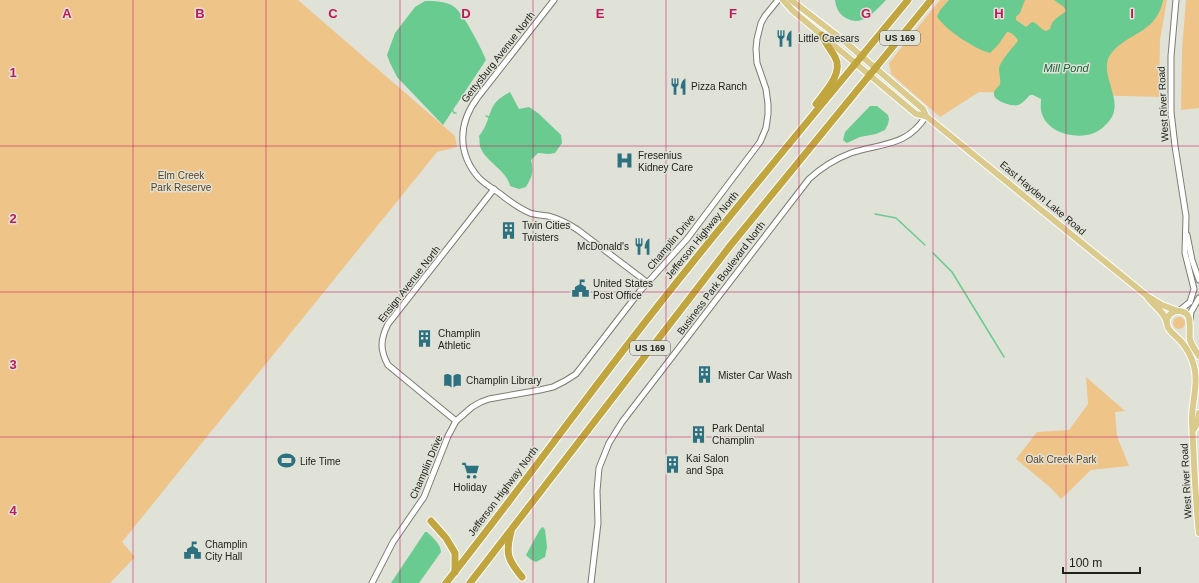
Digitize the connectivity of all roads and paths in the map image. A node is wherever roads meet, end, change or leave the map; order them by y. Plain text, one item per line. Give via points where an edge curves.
1 (554, 0) edge
2 (778, 0) edge
3 (783, 0) edge
4 (791, 0) edge
5 (908, 0) edge
6 (932, 0) edge
7 (1176, 0) edge
8 (822, 36) junction
9 (862, 56) junction
10 (856, 64) junction
11 (875, 68) junction
12 (869, 76) junction
13 (926, 116) junction
14 (797, 133) junction
15 (494, 189) junction
16 (1186, 230) junction
17 (1199, 280) edge
18 (648, 284) junction
19 (1147, 296) junction
20 (1199, 298) edge
21 (1178, 311) junction
22 (1190, 321) junction
23 (1167, 323) junction
24 (1189, 328) junction
25 (1173, 333) junction
26 (1199, 356) edge
27 (1199, 413) edge
28 (456, 421) junction
29 (1194, 429) junction
30 (431, 521) dead end
31 (512, 527) junction
32 (1199, 532) edge
33 (455, 572) junction
34 (522, 577) dead end
35 (372, 583) edge
36 (446, 583) edge
37 (470, 583) edge
38 (591, 583) edge

1 - 15 street, Gettysburg Avenue North via 472,104 465,118 463,143 466,155 474,172
2 - 18 street, Champlin Drive via 761,23 757,38 757,63 766,88 768,104 766,128 760,142 691,233
3 - 8 main road, East Hayden Lake Road via 793,12
4 - 9 main road, East Hayden Lake Road
5 - 9 highway, Jefferson Highway North / US 169
6 - 11 highway, US 169
7 - 16 street, West River Road via 1171,56 1171,112
8 - 10 main road, East Hayden Lake Road
8 - 14 highway via 836,58 836,74
9 - 10 highway, Jefferson Highway North / US 169
9 - 11 main road, East Hayden Lake Road
10 - 12 main road, East Hayden Lake Road
10 - 14 highway, Jefferson Highway North / US 169
11 - 12 highway, US 169
11 - 13 main road, East Hayden Lake Road via 923,109
12 - 13 main road, East Hayden Lake Road via 916,114
12 - 31 highway, US 169 via 730,246
13 - 19 main road, East Hayden Lake Road
13 - 38 street, Business Park Boulevard North via 917,128 902,139 891,144 852,152 826,165 809,179 622,422 609,443 599,468 598,523
14 - 33 highway, Jefferson Highway North / US 169 via 568,421
15 - 18 street, Gettysburg Avenue North via 515,206 531,213 548,216 578,230
15 - 28 street, Ensign Avenue North via 388,324 381,347 388,366
16 - 17 street, West River Road
16 - 21 street, West River Road via 1185,253 1194,289 1190,302
18 - 28 street, Champlin Drive via 576,374 553,387 489,399 472,407
19 - 21 main road, East Hayden Lake Road
19 - 23 main road, East Hayden Lake Road via 1164,315
20 - 22 street via 1191,312
21 - 22 main road via 1185,313
21 - 23 main road via 1169,316
22 - 24 main road
23 - 25 main road via 1168,329
24 - 25 main road via 1183,334
24 - 26 main road via 1190,340
25 - 29 main road, West River Road via 1187,349 1195,370 1192,420
27 - 29 main road, West River Road
28 - 35 street, Champlin Drive via 424,497 393,542
29 - 32 main road, West River Road
30 - 33 highway via 455,553
31 - 34 highway via 508,557
31 - 37 highway, US 169
33 - 36 highway, Jefferson Highway North / US 169

